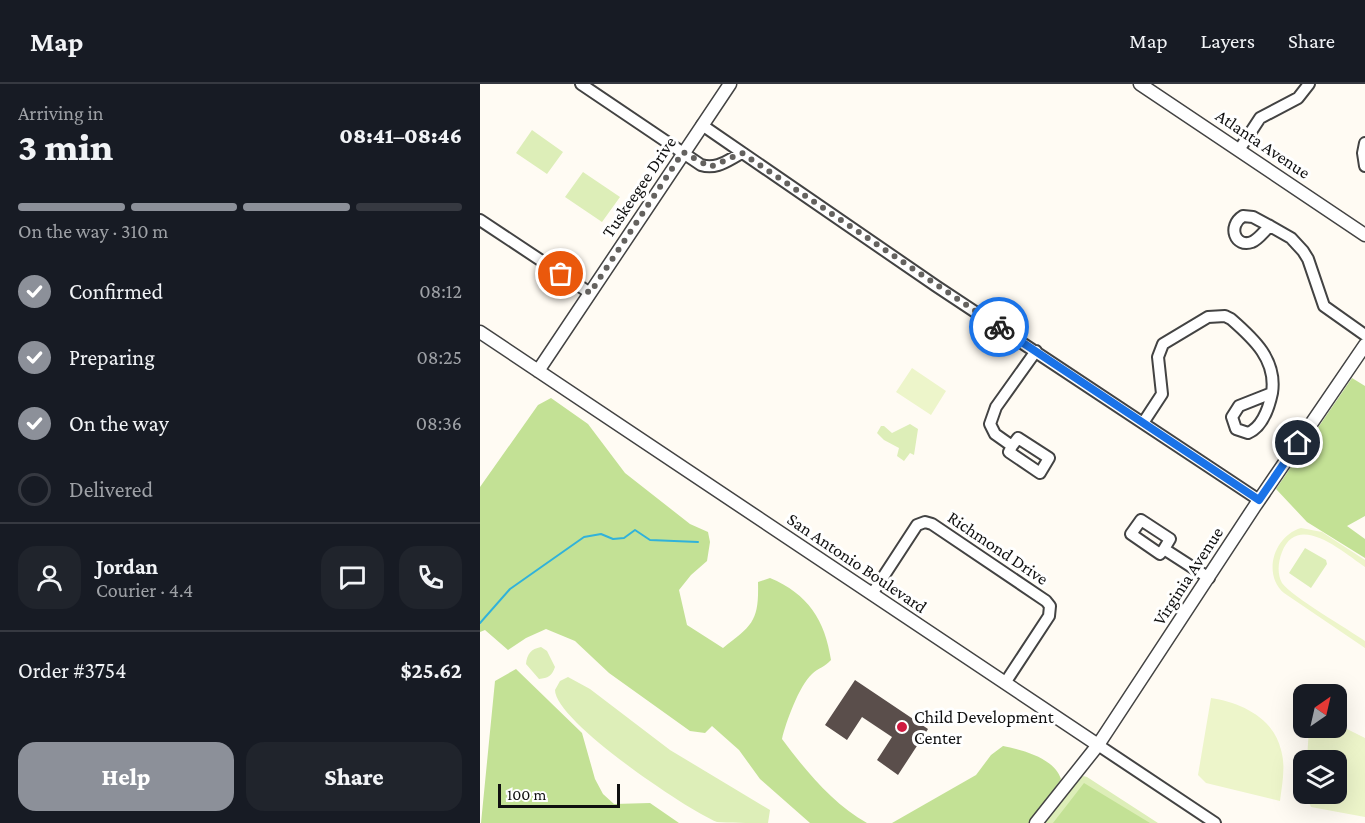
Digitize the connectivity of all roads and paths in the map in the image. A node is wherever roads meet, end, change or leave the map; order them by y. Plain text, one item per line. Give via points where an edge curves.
1 (581, 84) edge
2 (730, 84) edge
3 (1140, 84) edge
4 (1309, 84) edge
5 (702, 125) junction
6 (1365, 143) edge
7 (1239, 150) junction
8 (683, 152) junction
9 (742, 153) junction
10 (1365, 166) edge
11 (480, 220) edge
12 (1270, 226) dead end
13 (1365, 235) edge
14 (590, 293) junction
15 (480, 332) edge
16 (1365, 335) edge
17 (1365, 345) edge
18 (1036, 351) junction
19 (538, 371) junction
20 (1272, 393) dead end
21 (1143, 423) junction
22 (1012, 447) dead end
23 (1259, 500) junction
24 (1164, 549) dead end
25 (1209, 578) junction
26 (872, 594) junction
27 (1005, 683) junction
28 (1098, 745) junction
29 (1036, 823) edge
30 (1215, 823) edge

1 - 8 street
2 - 5 street, Tuskeegee Drive
3 - 7 street, Atlanta Avenue
4 - 7 street via 1298,98 1260,118
5 - 8 street, Tuskeegee Drive
5 - 9 street
6 - 10 street
7 - 13 street, Atlanta Avenue
8 - 9 street via 710,167
8 - 14 street, Tuskeegee Drive
9 - 18 street
11 - 14 street
12 - 16 street via 1291,238 1303,251 1324,306
14 - 19 street, Tuskeegee Drive
15 - 19 street, San Antonio Boulevard
17 - 23 street, Virginia Avenue
18 - 21 street
18 - 22 street via 990,420 995,434
19 - 26 street, San Antonio Boulevard
20 - 21 street via 1273,375 1264,352 1231,319 1216,315 1163,344 1158,357 1162,394
21 - 23 street
23 - 25 street, Virginia Avenue
24 - 25 street
25 - 28 street, Virginia Avenue
26 - 27 street, San Antonio Boulevard
26 - 27 street, Richmond Drive via 917,525 932,524 1050,606 1049,616
27 - 28 street, San Antonio Boulevard
28 - 29 street, Virginia Avenue
28 - 30 street, San Antonio Boulevard

